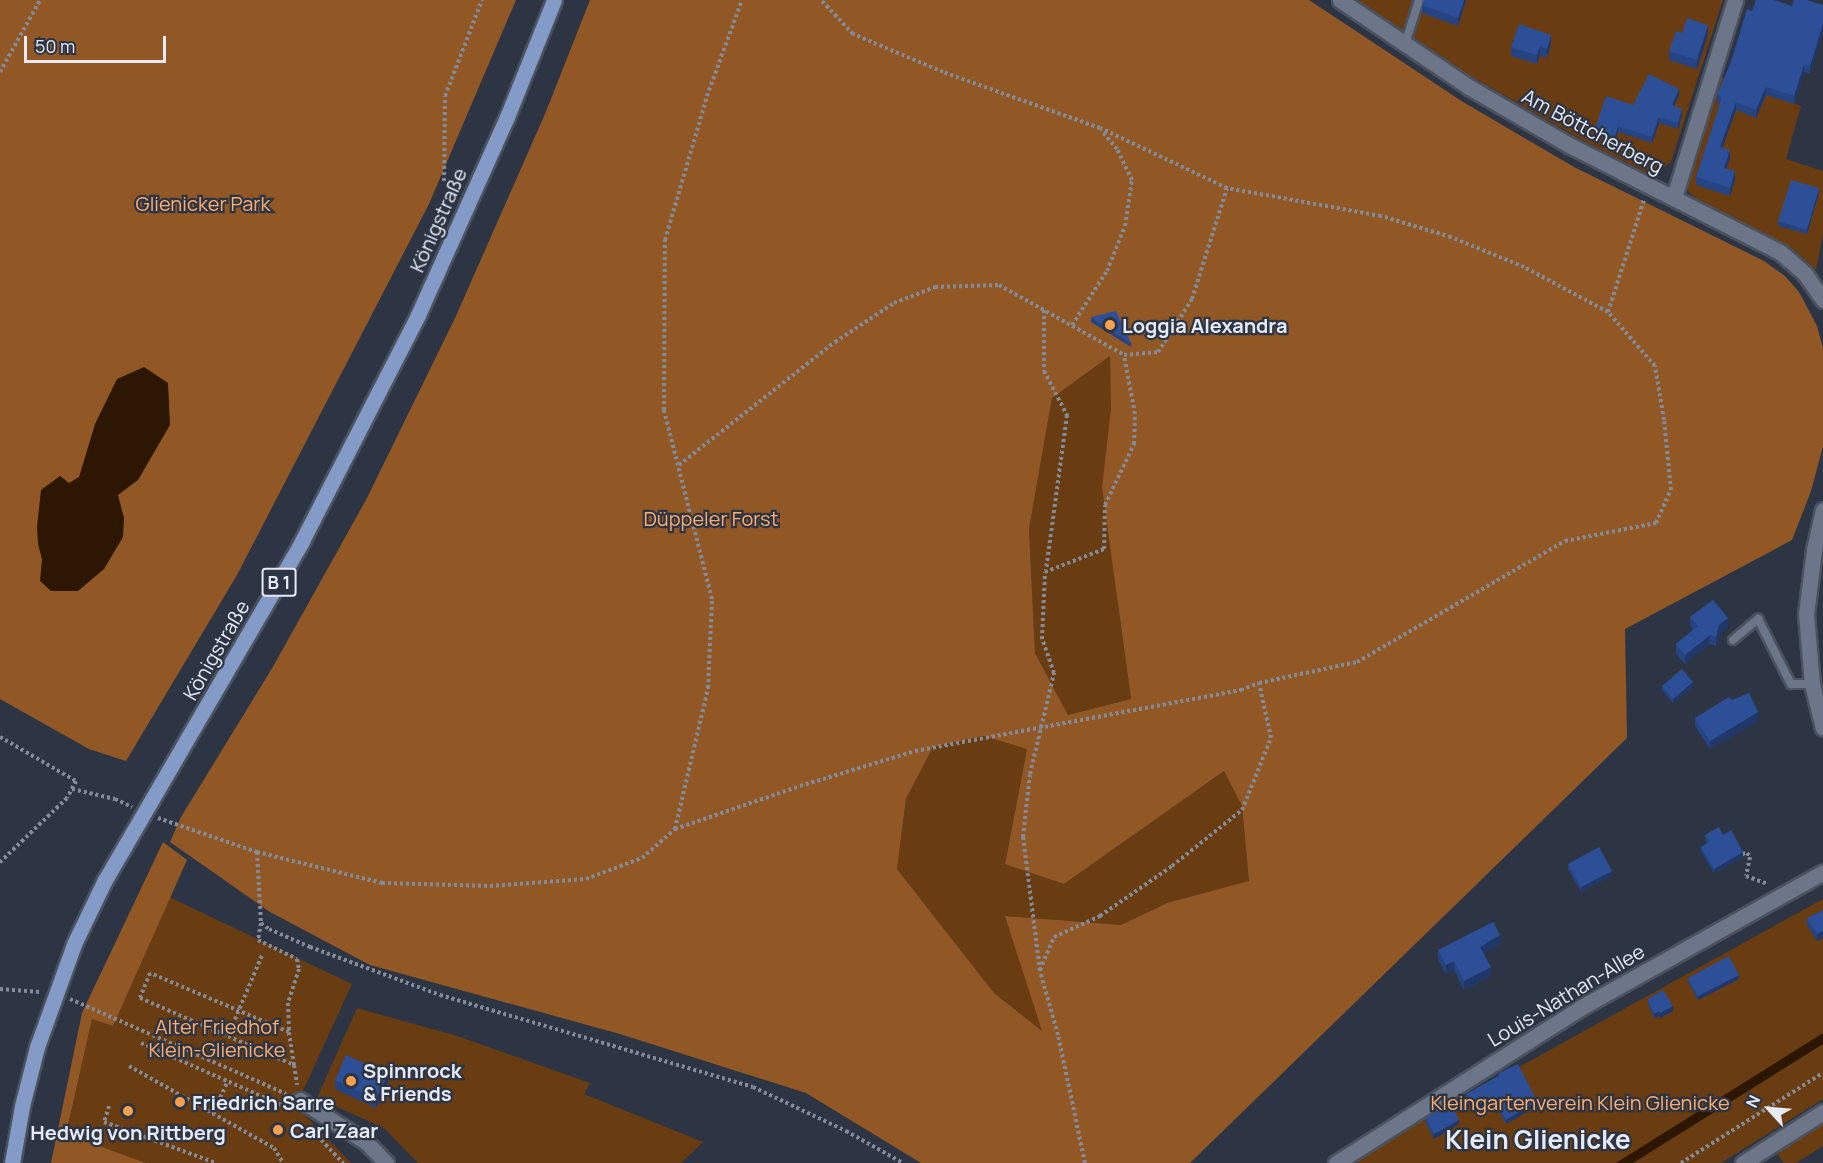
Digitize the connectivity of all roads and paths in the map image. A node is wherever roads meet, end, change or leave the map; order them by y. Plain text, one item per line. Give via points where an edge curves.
1 (40, 0) edge
2 (482, 0) edge
3 (554, 0) edge
4 (742, 0) edge
5 (821, 0) edge
6 (1340, 0) edge
7 (1419, 0) edge
8 (1735, 0) edge
9 (1405, 44) junction
10 (0, 72) edge
11 (1100, 128) junction
12 (444, 181) dead end
13 (1649, 185) junction
14 (1227, 189) junction
15 (1674, 197) junction
16 (1823, 300) edge
17 (1044, 310) junction
18 (1608, 312) junction
19 (1072, 326) junction
20 (1124, 355) junction
21 (679, 465) junction
22 (1823, 510) edge
23 (1046, 572) junction
24 (1733, 640) dead end
25 (1259, 683) junction
26 (1812, 684) junction
27 (1823, 728) edge
28 (1041, 729) junction
29 (0, 737) edge
30 (72, 789) junction
31 (144, 813) junction
32 (180, 826) dead end
33 (675, 830) junction
34 (257, 852) junction
35 (1742, 854) edge
36 (0, 862) edge
37 (1823, 872) edge
38 (1789, 891) junction
39 (261, 923) junction
40 (262, 955) dead end
41 (1040, 971) junction
42 (0, 989) edge
43 (56, 992) junction
44 (238, 1011) junction
45 (289, 1032) junction
46 (228, 1036) junction
47 (141, 1042) dead end
48 (294, 1065) junction
49 (129, 1066) dead end
50 (1823, 1073) edge
51 (228, 1081) junction
52 (297, 1105) junction
53 (109, 1106) dead end
54 (1823, 1112) edge
55 (213, 1114) junction
56 (307, 1125) dead end
57 (12, 1163) edge
58 (216, 1163) edge
59 (283, 1163) edge
60 (343, 1163) edge
61 (386, 1163) edge
62 (903, 1163) edge
63 (1085, 1163) edge
64 (1336, 1163) edge
65 (1681, 1163) edge
66 (1743, 1163) edge

1 - 10 path
2 - 12 path via 445,96
3 - 31 main road, Königstraße / B 1 via 507,117 418,315 302,541
4 - 21 path via 707,96 665,240 664,410
5 - 11 path via 853,34 943,72
6 - 9 street, Am Böttcherberg
7 - 9 lane
8 - 15 street
9 - 13 street, Am Böttcherberg via 1469,87
11 - 14 path
11 - 19 path via 1117,149 1132,180 1125,226 1111,262
13 - 15 street, Am Böttcherberg
13 - 18 path
14 - 18 path via 1381,216 1451,237 1524,267
14 - 20 path via 1192,299 1158,351
15 - 16 street, Am Böttcherberg via 1780,252 1804,274
17 - 19 path
17 - 21 path via 999,285 935,287 894,303 835,342
17 - 23 path via 1044,371 1067,415
18 - 25 path via 1655,366 1671,490 1656,523 1565,541 1357,662
19 - 20 path
20 - 23 path via 1135,414 1134,444 1105,505 1104,549
21 - 33 path via 712,599 708,688
22 - 26 street via 1806,614
23 - 28 path via 1042,639 1054,673
24 - 26 lane via 1758,619 1791,684
25 - 28 path via 1241,690
25 - 41 path via 1271,738 1242,810 1172,866 1100,916 1054,937
26 - 27 street
28 - 33 path via 915,752 800,786
28 - 41 path via 1030,774 1023,837
29 - 30 path via 76,781
30 - 31 path via 115,799
30 - 36 path
31 - 43 main road, Königstraße / B 1 via 105,880
32 - 34 path
33 - 34 path via 642,858 586,879 490,886 382,883
34 - 39 path
35 - 38 path via 1750,857 1746,876
37 - 38 street, Louis-Nathan-Allee
38 - 64 street, Louis-Nathan-Allee via 1580,1008
39 - 45 path via 258,940 297,959 299,969 288,1003
39 - 62 path via 310,947 440,995 753,1087
40 - 44 path
41 - 63 path
42 - 43 path
43 - 52 path
43 - 57 main road, Königstraße / B 1 via 37,1047
44 - 45 path
44 - 46 path
44 - 46 path via 150,974 140,998
45 - 48 path
46 - 48 path
47 - 51 path
48 - 52 path
49 - 55 path
50 - 65 path
51 - 52 path
51 - 55 path
52 - 61 street via 366,1142
53 - 58 path via 104,1122
54 - 66 street
55 - 59 path via 274,1148
56 - 60 path

